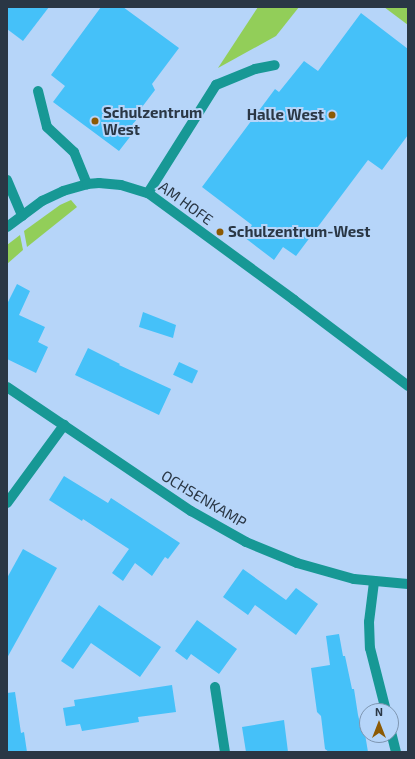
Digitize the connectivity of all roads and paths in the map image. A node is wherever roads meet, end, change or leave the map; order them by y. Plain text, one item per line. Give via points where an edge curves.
1 (276, 65) dead end
2 (38, 91) dead end
3 (7, 180) edge
4 (87, 184) junction
5 (148, 193) junction
6 (22, 216) junction
7 (7, 227) edge
8 (7, 386) edge
9 (408, 386) edge
10 (64, 425) junction
11 (7, 503) edge
12 (374, 582) junction
13 (408, 584) edge
14 (215, 687) dead end
15 (384, 703) edge
16 (225, 752) edge

1 - 5 street via 255,69 216,85
2 - 4 street via 47,127 74,152
3 - 6 street
4 - 5 street, AM HOFE via 121,185
4 - 6 street, AM HOFE via 42,201
5 - 9 street, AM HOFE
6 - 7 street, AM HOFE
8 - 10 street, OCHSENKAMP
10 - 11 street
10 - 12 street, OCHSENKAMP via 191,511 246,542 297,563
12 - 13 street, OCHSENKAMP
12 - 15 street via 369,622 370,648
14 - 16 street

